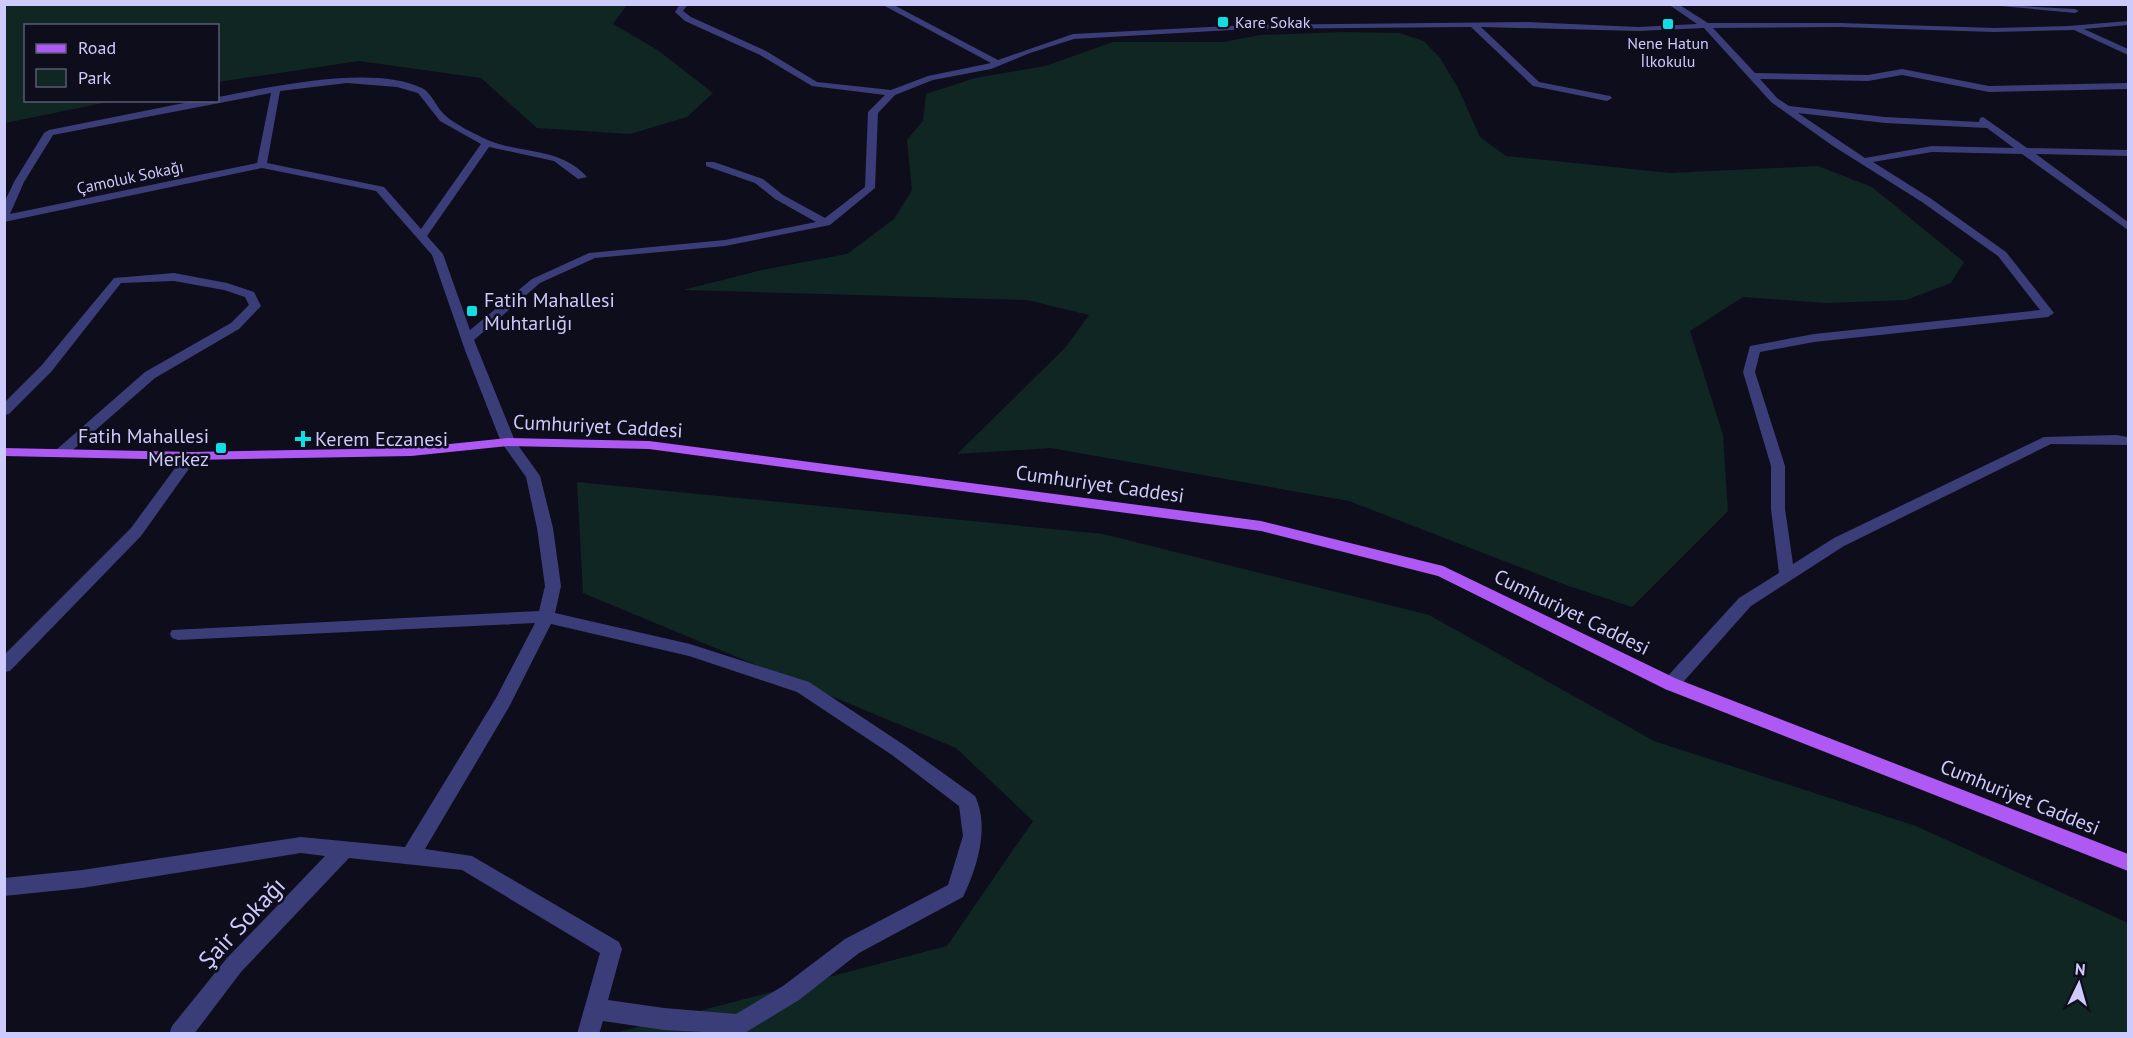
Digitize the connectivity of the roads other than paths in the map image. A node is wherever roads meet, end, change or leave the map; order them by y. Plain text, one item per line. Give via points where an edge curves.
1 (684, 4) edge
2 (885, 4) edge
3 (1672, 4) edge
4 (1984, 4) edge
5 (2078, 8) edge
6 (2128, 23) edge
7 (1473, 24) junction
8 (1707, 26) junction
9 (2101, 26) junction
10 (2074, 28) junction
11 (2128, 52) edge
12 (998, 63) junction
13 (1750, 76) junction
14 (2128, 86) edge
15 (276, 89) junction
16 (892, 93) junction
17 (1606, 98) dead end
18 (219, 100) edge
19 (207, 102) edge
20 (1786, 109) junction
21 (1978, 116) dead end
22 (1989, 125) junction
23 (487, 143) junction
24 (2025, 151) junction
25 (2128, 153) edge
26 (1863, 161) junction
27 (710, 164) dead end
28 (262, 165) junction
29 (582, 177) dead end
30 (4, 218) edge
31 (826, 223) junction
32 (2128, 227) edge
33 (422, 236) junction
34 (467, 339) junction
35 (4, 411) edge
36 (2128, 441) edge
37 (508, 442) junction
38 (4, 452) edge
39 (62, 453) junction
40 (191, 456) junction
41 (1787, 575) junction
42 (546, 617) junction
43 (178, 634) dead end
44 (4, 666) edge
45 (1671, 684) junction
46 (345, 850) junction
47 (410, 856) junction
48 (2128, 863) edge
49 (4, 887) edge
50 (595, 1009) junction
51 (180, 1034) edge
52 (588, 1034) edge

1 - 16 street via 679,12 688,19 763,53 815,84
2 - 12 street
3 - 8 street
4 - 5 street
5 - 9 street
6 - 9 street
7 - 8 street via 1638,29
7 - 12 street via 1248,27 1073,37
7 - 17 street via 1536,84
8 - 10 street
8 - 13 street
9 - 10 street
10 - 11 street
12 - 16 street via 931,78
13 - 14 street via 1868,78 1902,72 1989,89
13 - 20 street
15 - 18 street
15 - 23 street via 347,80 398,84 421,91 443,119
15 - 28 street
16 - 31 street via 873,112 870,189
19 - 30 street via 49,133 19,182
20 - 22 street via 1885,120
20 - 26 street
21 - 22 street
22 - 24 street
23 - 29 street via 557,159
23 - 33 street
24 - 25 street
24 - 26 street via 1932,149
24 - 32 street
26 - 41 street via 2002,254 2048,313 1826,337 1754,349 1749,372 1778,466 1778,509
27 - 31 street via 759,181
28 - 30 street, Çamoluk Sokağı
28 - 33 street via 380,189
31 - 34 street via 725,243 593,255 536,281
33 - 34 street via 437,254
34 - 37 street
35 - 39 street via 46,369 118,280 174,277 250,295 255,306 235,326 150,375
36 - 41 street via 2049,440 1839,542
37 - 40 main road, Cumhuriyet Caddesi via 411,452
37 - 42 street via 533,476 545,528 553,586
37 - 45 main road, Cumhuriyet Caddesi via 649,445 1260,526 1443,572
38 - 39 main road, Cumhuriyet Caddesi
39 - 40 main road, Cumhuriyet Caddesi
40 - 44 street via 136,532
41 - 45 street via 1746,602
42 - 43 street
42 - 47 street via 503,702
42 - 50 street via 690,650 803,687 968,802 973,836 956,891 852,946 791,993 738,1025
45 - 48 main road, Cumhuriyet Caddesi
46 - 47 street
46 - 49 street via 301,845 82,879
46 - 51 street, Şair Sokağı via 234,965
47 - 50 street via 465,862 612,950
50 - 52 street

